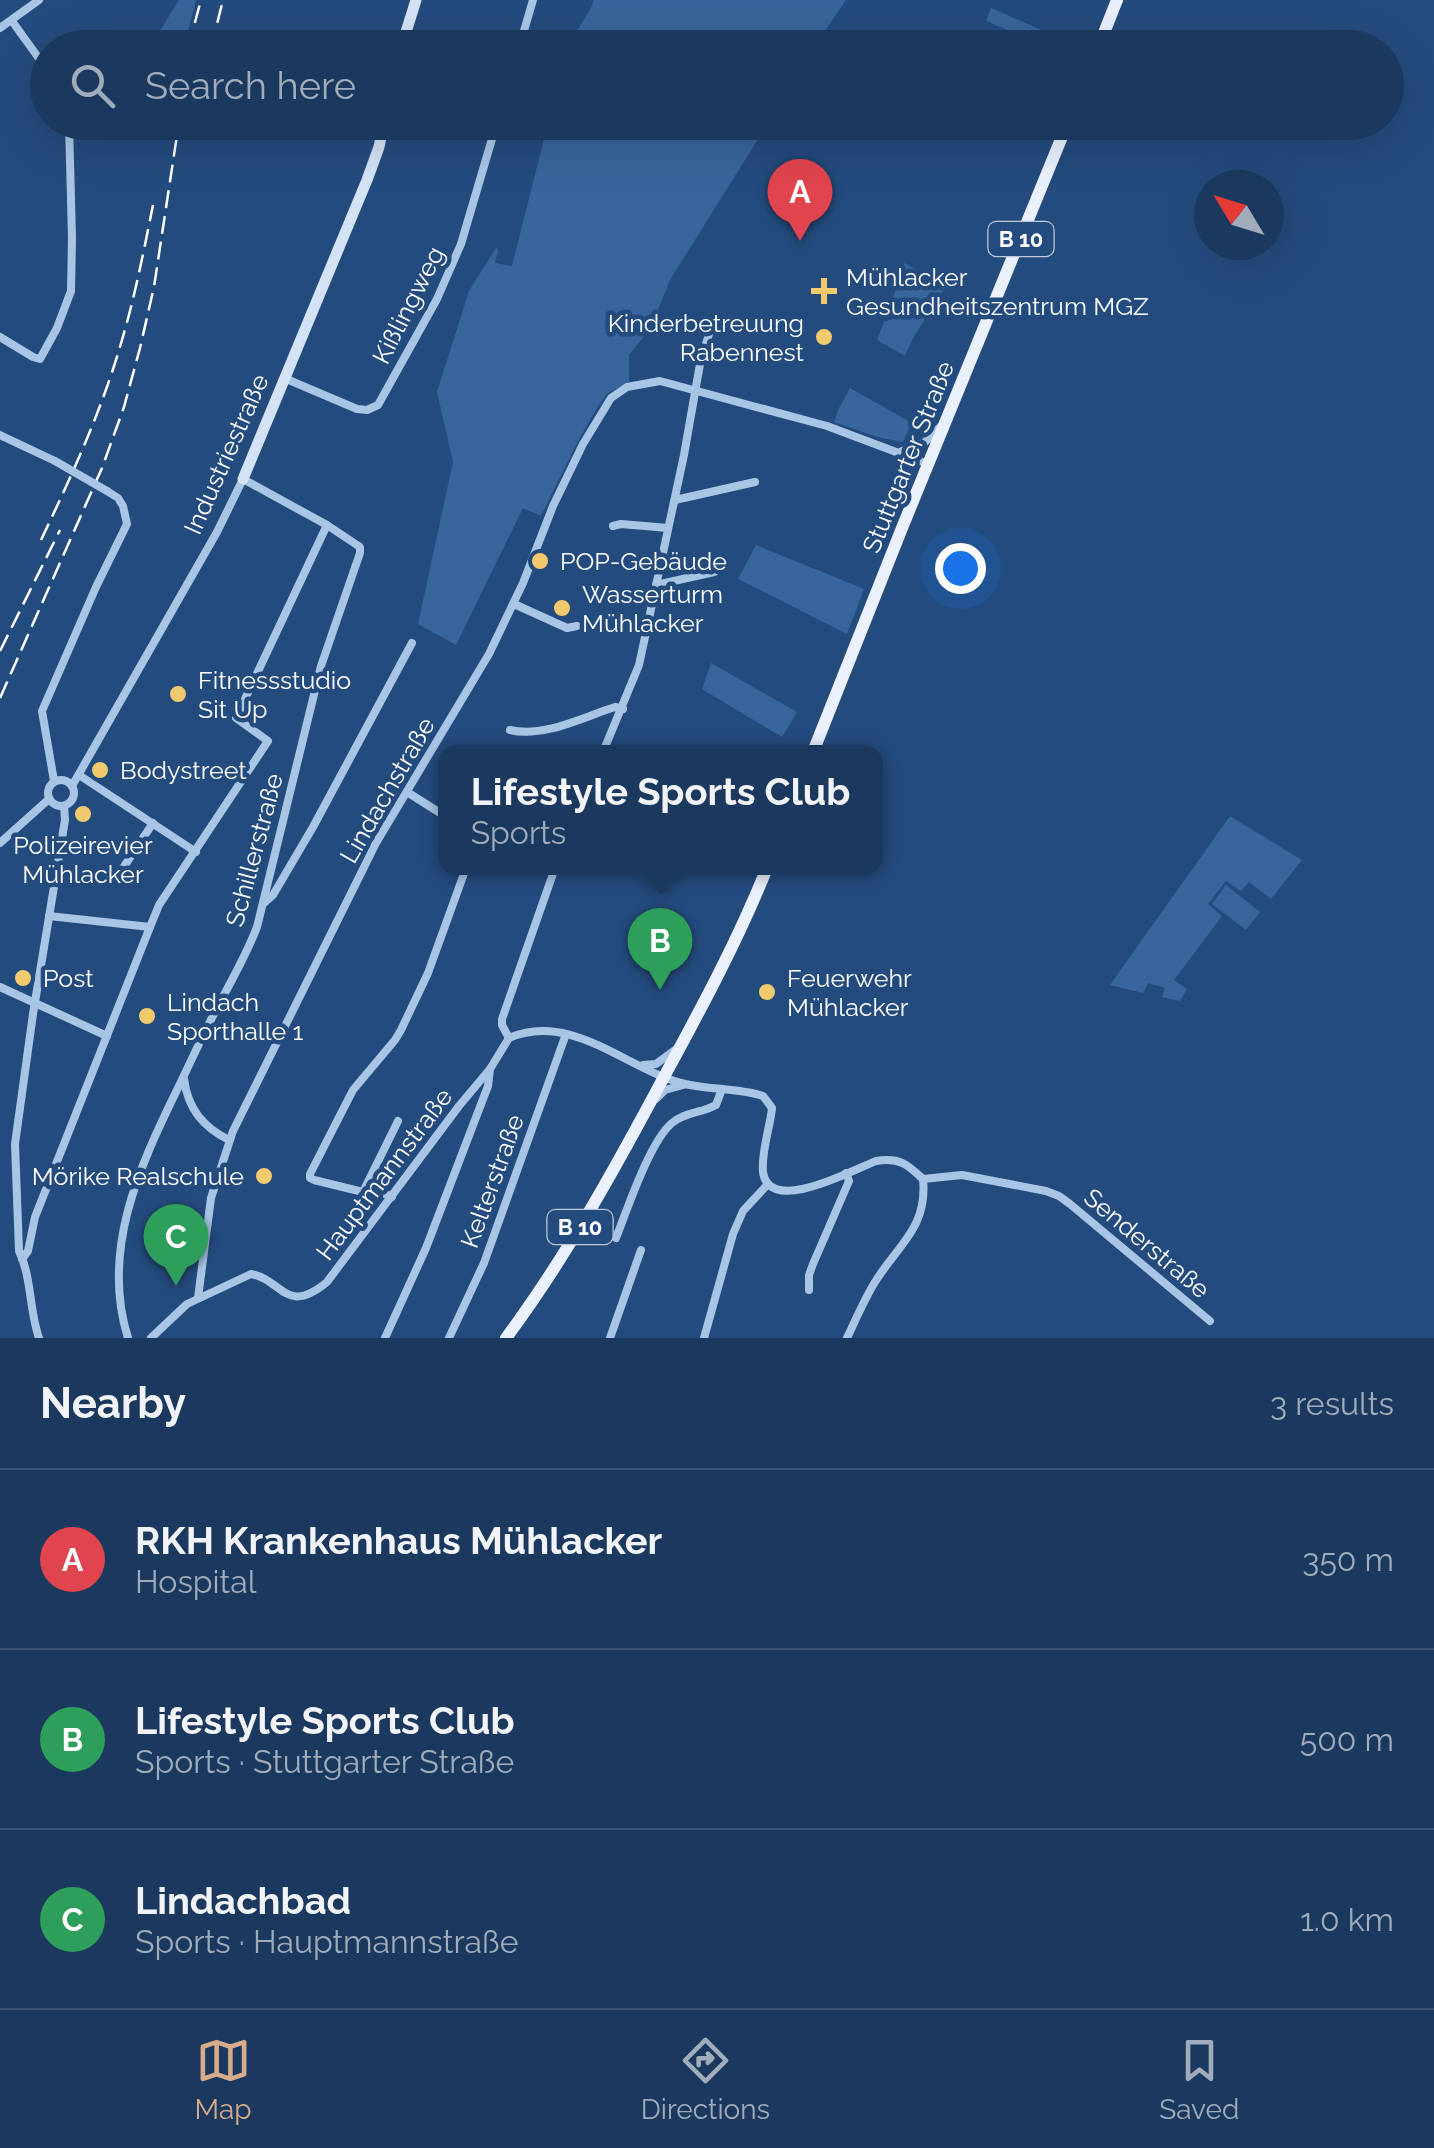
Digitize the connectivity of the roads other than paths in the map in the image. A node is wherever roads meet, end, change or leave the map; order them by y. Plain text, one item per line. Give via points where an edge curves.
1 (38, 0) edge
2 (416, 0) edge
3 (533, 0) edge
4 (1117, 0) edge
5 (12, 21) junction
6 (0, 28) edge
7 (407, 30) edge
8 (524, 30) edge
9 (1105, 30) edge
10 (30, 46) edge
11 (69, 140) edge
12 (380, 140) edge
13 (492, 140) edge
14 (1061, 140) edge
15 (712, 324) dead end
16 (0, 337) edge
17 (700, 364) junction
18 (284, 378) junction
19 (672, 384) junction
20 (696, 390) junction
21 (716, 396) junction
22 (951, 408) junction
23 (691, 420) junction
24 (0, 434) edge
25 (893, 450) junction
26 (928, 464) junction
27 (243, 479) junction
28 (756, 482) dead end
29 (675, 500) junction
30 (327, 525) junction
31 (613, 526) dead end
32 (668, 528) junction
33 (714, 572) dead end
34 (656, 585) junction
35 (514, 604) junction
36 (577, 626) dead end
37 (412, 643) dead end
38 (623, 708) junction
39 (510, 730) dead end
40 (606, 745) edge
41 (816, 745) edge
42 (79, 775) junction
43 (54, 782) junction
44 (72, 786) junction
45 (407, 792) junction
46 (49, 799) junction
47 (64, 806) junction
48 (438, 812) edge
49 (154, 823) junction
50 (0, 843) edge
51 (196, 852) junction
52 (463, 875) edge
53 (553, 875) edge
54 (764, 875) edge
55 (115, 880) dead end
56 (264, 903) junction
57 (49, 916) junction
58 (150, 927) junction
59 (0, 987) edge
60 (35, 1003) junction
61 (566, 1034) junction
62 (687, 1035) junction
63 (106, 1036) junction
64 (508, 1038) junction
65 (642, 1066) junction
66 (490, 1069) junction
67 (184, 1076) junction
68 (664, 1077) junction
69 (688, 1084) junction
70 (722, 1088) junction
71 (646, 1110) junction
72 (398, 1121) dead end
73 (229, 1140) junction
74 (846, 1173) junction
75 (922, 1179) junction
76 (768, 1184) junction
77 (363, 1192) junction
78 (392, 1197) junction
79 (616, 1238) dead end
80 (641, 1250) dead end
81 (22, 1259) junction
82 (810, 1290) dead end
83 (198, 1298) junction
84 (1210, 1321) dead end
85 (39, 1338) edge
86 (128, 1338) edge
87 (151, 1338) edge
88 (386, 1338) edge
89 (449, 1338) edge
90 (506, 1338) edge
91 (610, 1338) edge
92 (704, 1338) edge
93 (847, 1338) edge

1 - 5 street
2 - 7 street
3 - 8 street
4 - 9 main road
5 - 6 street
5 - 10 street
11 - 16 street via 68,304 40,358
12 - 18 street, Industriestraße
13 - 18 street, Kißlingweg via 461,244 378,405 357,409
14 - 22 main road, Stuttgarter Straße / B 10
15 - 17 street
17 - 19 street via 692,381
17 - 20 street
17 - 21 street via 706,389
18 - 27 street, Industriestraße
19 - 20 street, Lindachstraße
19 - 23 street via 688,395
19 - 35 street, Lindachstraße via 627,387 605,406 553,506
20 - 21 street, Lindachstraße
20 - 23 street
21 - 23 street via 702,400
21 - 25 street, Lindachstraße
22 - 25 street via 922,445
22 - 26 main road, Stuttgarter Straße / B 10
23 - 29 street
24 - 43 street, bridge via 108,490 124,506 127,524 42,711
25 - 26 street, Lindachstraße
26 - 41 main road, Stuttgarter Straße / B 10
27 - 30 street, Schillerstraße
27 - 42 street, Industriestraße
28 - 29 street
29 - 32 street
30 - 51 street via 236,718 268,741
30 - 56 street, Schillerstraße via 360,550 321,666
31 - 32 street
32 - 34 street
33 - 34 street
34 - 38 street via 640,665
35 - 36 street via 567,628
35 - 45 street, Lindachstraße
37 - 56 street
38 - 39 street via 537,730
38 - 40 street
42 - 44 street, Industriestraße
42 - 49 street
43 - 44 street
43 - 46 street
44 - 47 street via 73,798
45 - 48 street
45 - 73 street, Lindachstraße
46 - 47 street
46 - 50 street
47 - 57 street
49 - 51 street
49 - 55 street
51 - 58 street
52 - 77 street via 396,1040 353,1090 310,1174
53 - 64 street via 502,1019
54 - 62 main road, B 10
56 - 67 street, Schillerstraße
57 - 58 street
57 - 60 street
58 - 63 street
59 - 60 street
60 - 63 street
60 - 81 street via 15,1144
61 - 64 street via 531,1031
61 - 65 street
61 - 89 street, Kelterstraße via 484,1263
62 - 65 street via 665,1060
62 - 68 main road, B 10
63 - 81 street
64 - 66 street
65 - 68 street
66 - 78 street, Hauptmannstraße
66 - 88 street
67 - 73 street via 200,1121
67 - 86 street, Schillerstraße via 149,1147 124,1223 118,1281
68 - 69 street
68 - 71 main road, B 10
69 - 70 street
69 - 71 street via 665,1090
70 - 76 street via 763,1096 771,1104 763,1167
70 - 79 street via 716,1105 674,1121 664,1132
71 - 90 main road, B 10 via 568,1248
72 - 77 street
73 - 83 street, Lindachstraße via 211,1198
74 - 75 street, Senderstraße via 894,1159
74 - 76 street, Senderstraße via 792,1192
74 - 82 street via 849,1181 813,1264
75 - 84 street, Senderstraße via 962,1175 1059,1196
75 - 93 street via 925,1199 914,1228
76 - 92 street via 733,1234
77 - 78 street
78 - 83 street, Hauptmannstraße via 316,1292 289,1295 251,1274
80 - 91 street
81 - 85 street
83 - 87 street, Hauptmannstraße

